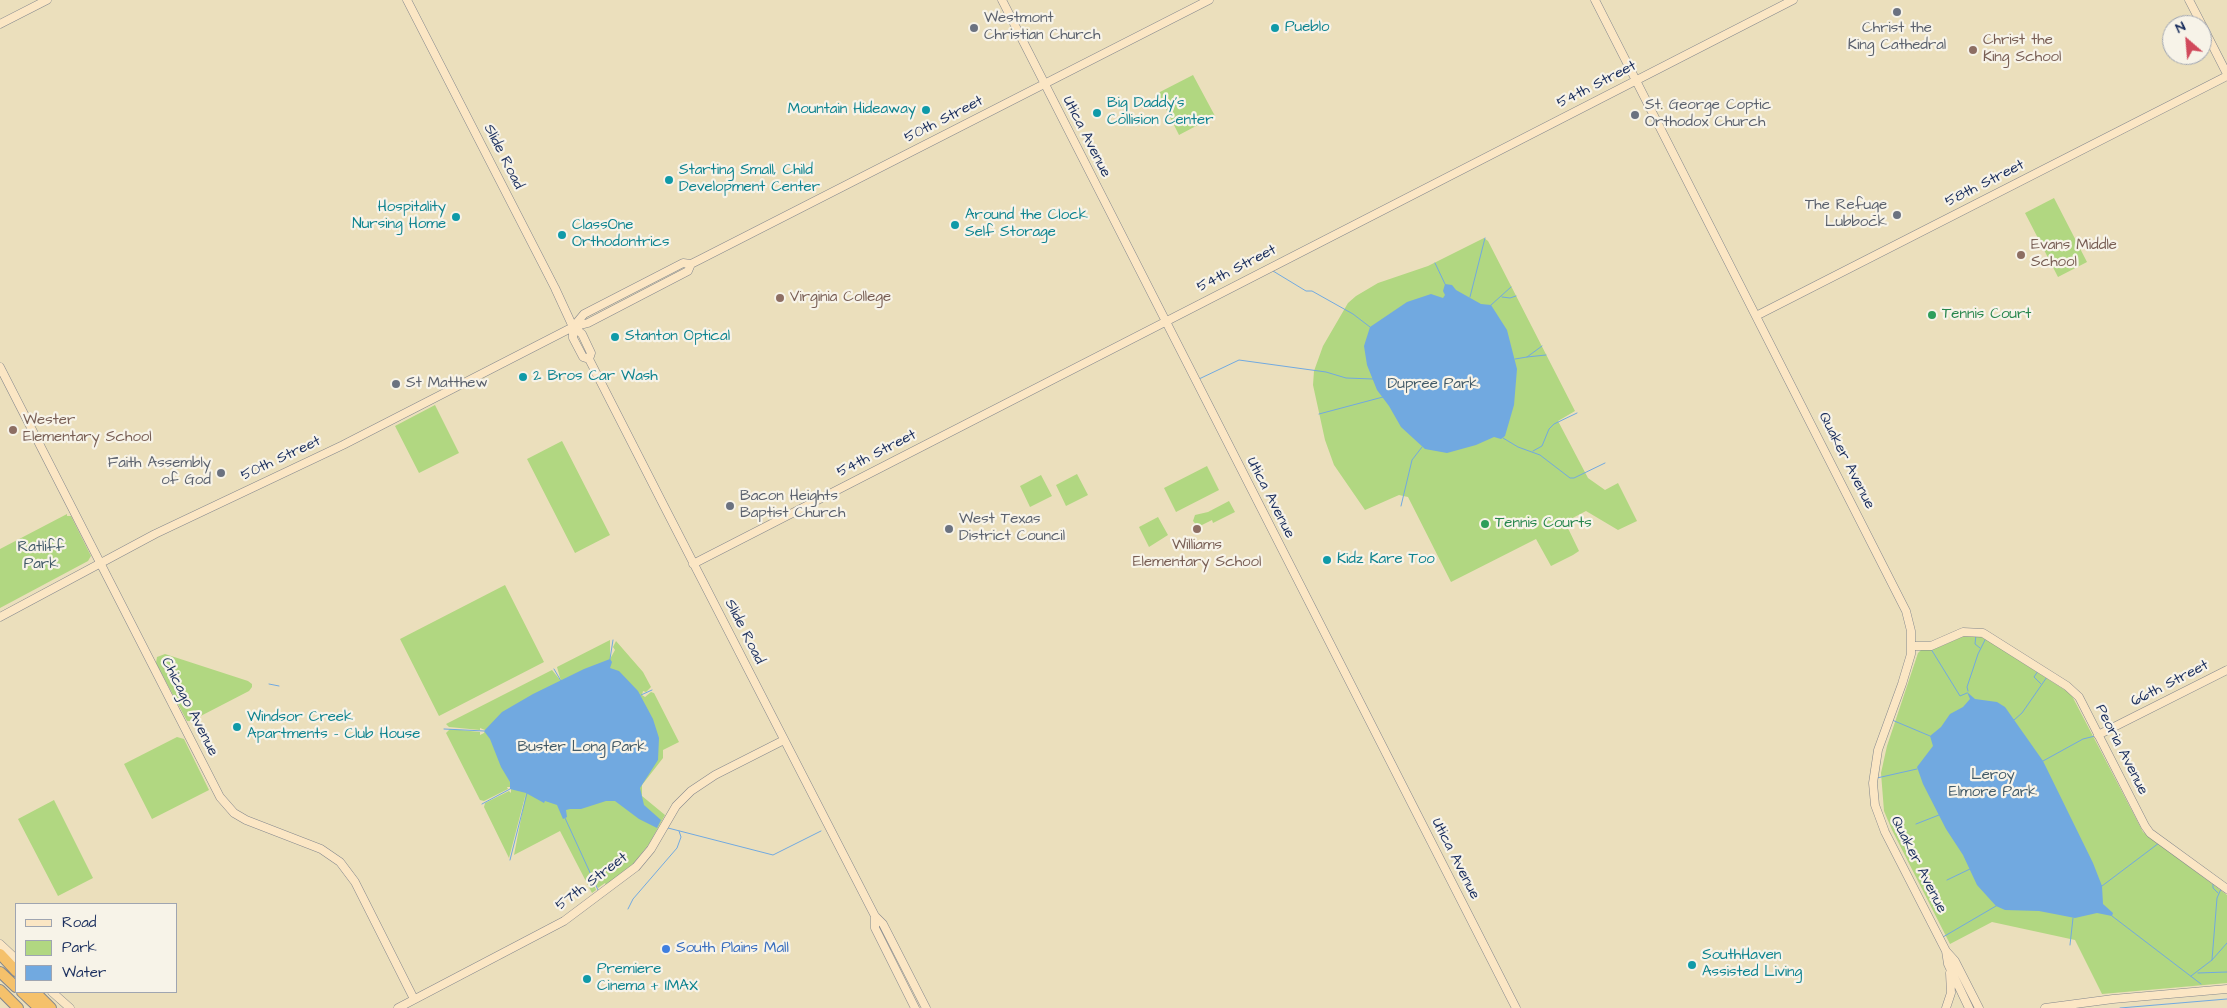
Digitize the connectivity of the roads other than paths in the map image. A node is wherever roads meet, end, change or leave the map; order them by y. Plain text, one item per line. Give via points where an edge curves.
1 (47, 0) edge
2 (407, 0) edge
3 (1002, 0) edge
4 (1209, 0) edge
5 (1594, 0) edge
6 (1793, 0) edge
7 (2189, 0) edge
8 (2197, 15) edge
9 (0, 24) edge
10 (2212, 45) edge
11 (2227, 75) edge
12 (1636, 80) junction
13 (1044, 85) junction
14 (1756, 316) junction
15 (1164, 322) junction
16 (573, 327) junction
17 (0, 367) edge
18 (100, 564) junction
19 (694, 564) junction
20 (0, 617) edge
21 (1912, 646) junction
22 (2227, 670) edge
23 (2098, 736) junction
24 (784, 740) junction
25 (2227, 889) edge
26 (874, 916) junction
27 (0, 944) edge
28 (1946, 951) junction
29 (0, 954) edge
30 (15, 958) edge
31 (1948, 964) junction
32 (15, 970) edge
33 (0, 972) edge
34 (15, 986) edge
35 (2227, 989) edge
36 (0, 990) edge
37 (23, 993) edge
38 (36, 993) edge
39 (53, 993) edge
40 (0, 996) edge
41 (414, 999) junction
42 (11, 1008) edge
43 (18, 1008) edge
44 (39, 1008) edge
45 (50, 1008) edge
46 (70, 1008) edge
47 (398, 1008) edge
48 (916, 1008) edge
49 (926, 1008) edge
50 (1516, 1008) edge
51 (1946, 1008) edge
52 (1969, 1008) edge
53 (1979, 1008) edge
54 (2045, 1008) edge

1 - 9 street
2 - 16 street, Slide Road
3 - 13 street, Utica Avenue
4 - 13 street, 50th Street
5 - 12 street, Quaker Avenue
6 - 12 street, 54th Street
7 - 8 street
10 - 11 street
11 - 14 street, 58th Street
12 - 14 street, Quaker Avenue
12 - 15 street, 54th Street
13 - 15 street, Utica Avenue
13 - 16 street, 50th Street via 691,264 682,263 584,314
14 - 21 street, Quaker Avenue via 1904,607
15 - 19 street, 54th Street
15 - 50 street, Utica Avenue
16 - 18 street, 50th Street
16 - 19 street, Slide Road via 582,334 591,352 590,359
17 - 18 street, Chicago Avenue
18 - 20 street, 50th Street
18 - 41 street, Chicago Avenue via 220,797 246,820 321,848 340,862 354,882
19 - 24 street, Slide Road
21 - 23 street, Peoria Avenue via 1931,646 1963,632 1983,633 2076,693
21 - 28 street, Quaker Avenue via 1878,750 1874,766 1874,795 1880,823
22 - 23 street, 66th Street
23 - 25 street, Peoria Avenue via 2150,833
24 - 26 street, Slide Road
24 - 41 street, 57th Street via 691,791 673,810 640,863 564,921
26 - 48 street, Slide Road via 875,928
26 - 49 street, Slide Road via 883,924
27 - 30 street
28 - 31 street, Quaker Avenue
28 - 53 street, Quaker Avenue via 1956,961
29 - 32 highway
31 - 51 street via 1951,993
31 - 52 street, Quaker Avenue
33 - 34 highway
35 - 54 street via 2113,998
36 - 43 highway
37 - 44 highway
38 - 45 highway
39 - 46 street
40 - 42 highway
41 - 47 street

